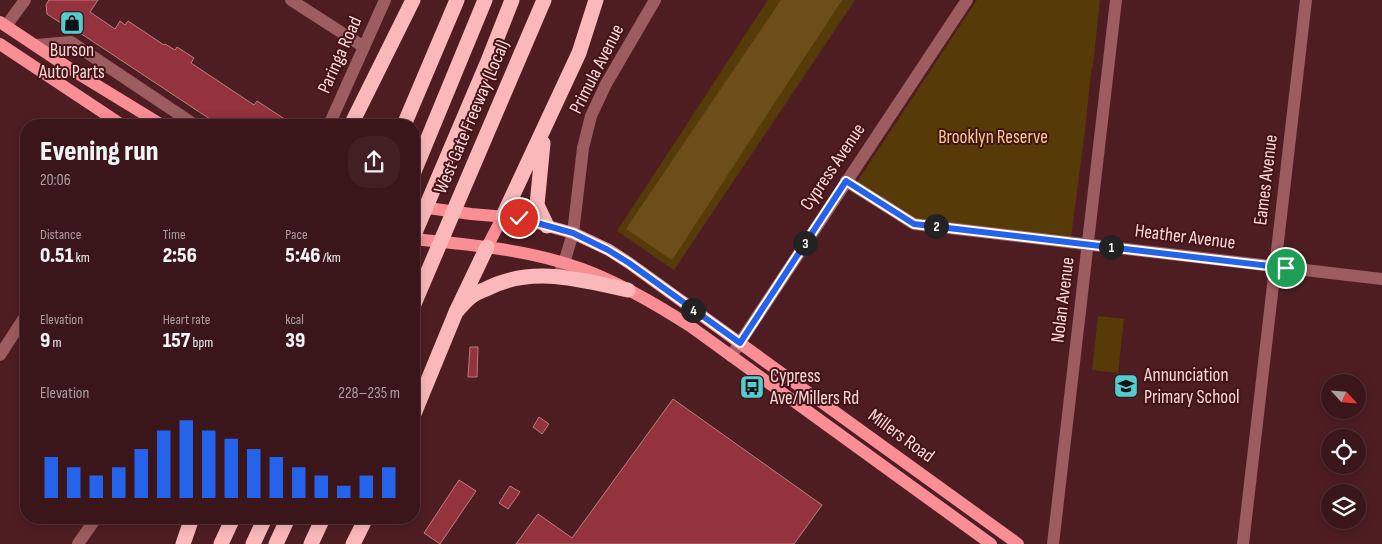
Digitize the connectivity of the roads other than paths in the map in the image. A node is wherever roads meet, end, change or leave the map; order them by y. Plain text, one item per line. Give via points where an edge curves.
1 (25, 0) edge
2 (291, 0) edge
3 (385, 0) edge
4 (413, 0) edge
5 (457, 0) edge
6 (484, 0) edge
7 (512, 0) edge
8 (544, 0) edge
9 (596, 0) edge
10 (655, 0) edge
11 (967, 0) edge
12 (1116, 0) edge
13 (1306, 0) edge
14 (2, 27) edge
15 (0, 44) edge
16 (36, 46) junction
17 (364, 47) junction
18 (113, 119) edge
19 (152, 119) edge
20 (186, 119) edge
21 (331, 119) edge
22 (354, 119) edge
23 (407, 119) edge
24 (544, 129) junction
25 (420, 157) edge
26 (846, 181) junction
27 (420, 207) edge
28 (503, 216) junction
29 (420, 221) edge
30 (547, 226) junction
31 (573, 233) junction
32 (420, 240) edge
33 (1088, 244) junction
34 (488, 247) junction
35 (1275, 267) junction
36 (561, 269) junction
37 (1382, 279) edge
38 (420, 290) edge
39 (628, 290) joint
40 (456, 312) junction
41 (20, 324) edge
42 (740, 343) junction
43 (0, 355) edge
44 (731, 356) junction
45 (420, 399) edge
46 (92, 524) edge
47 (190, 524) edge
48 (230, 524) edge
49 (262, 524) edge
50 (285, 524) edge
51 (320, 524) edge
52 (363, 524) edge
53 (78, 544) edge
54 (182, 544) edge
55 (221, 544) edge
56 (252, 544) edge
57 (276, 544) edge
58 (311, 544) edge
59 (354, 544) edge
60 (992, 544) edge
61 (1018, 544) edge
62 (1053, 544) edge
63 (1243, 544) edge

1 - 14 street
2 - 17 street
3 - 17 street, Paringa Road
4 - 22 highway
5 - 23 highway
6 - 25 highway
7 - 29 highway
8 - 38 highway, West Gate Freeway (Local)
9 - 24 highway via 578,53
10 - 31 street, Primula Avenue via 591,116 583,148
11 - 26 street, Cypress Avenue
12 - 33 street, Nolan Avenue
13 - 35 street, Eames Avenue
14 - 16 main road
15 - 18 main road
16 - 19 main road
16 - 20 street via 71,42
17 - 21 street, Paringa Road
24 - 28 highway
24 - 30 highway via 537,205
26 - 33 street, Heather Avenue via 914,224
26 - 42 street, Cypress Avenue
27 - 28 main road, Millers Road
28 - 30 main road, Millers Road
28 - 34 main road
30 - 31 main road, Millers Road
31 - 36 street, Primula Avenue
31 - 42 main road, Millers Road via 629,263
32 - 34 main road
33 - 35 street, Heather Avenue
33 - 62 street, Nolan Avenue
34 - 36 main road via 523,252
34 - 40 highway
35 - 37 street, Heather Avenue
35 - 63 street, Eames Avenue
36 - 39 highway
36 - 40 highway via 494,284 473,295
39 - 44 main road, Millers Road via 678,318
40 - 45 highway
41 - 43 street
42 - 44 street, Cypress Avenue
42 - 61 main road, Millers Road
44 - 60 main road, Millers Road
46 - 53 street
47 - 54 highway
48 - 55 highway
49 - 56 highway
50 - 57 highway
51 - 58 highway
52 - 59 highway

